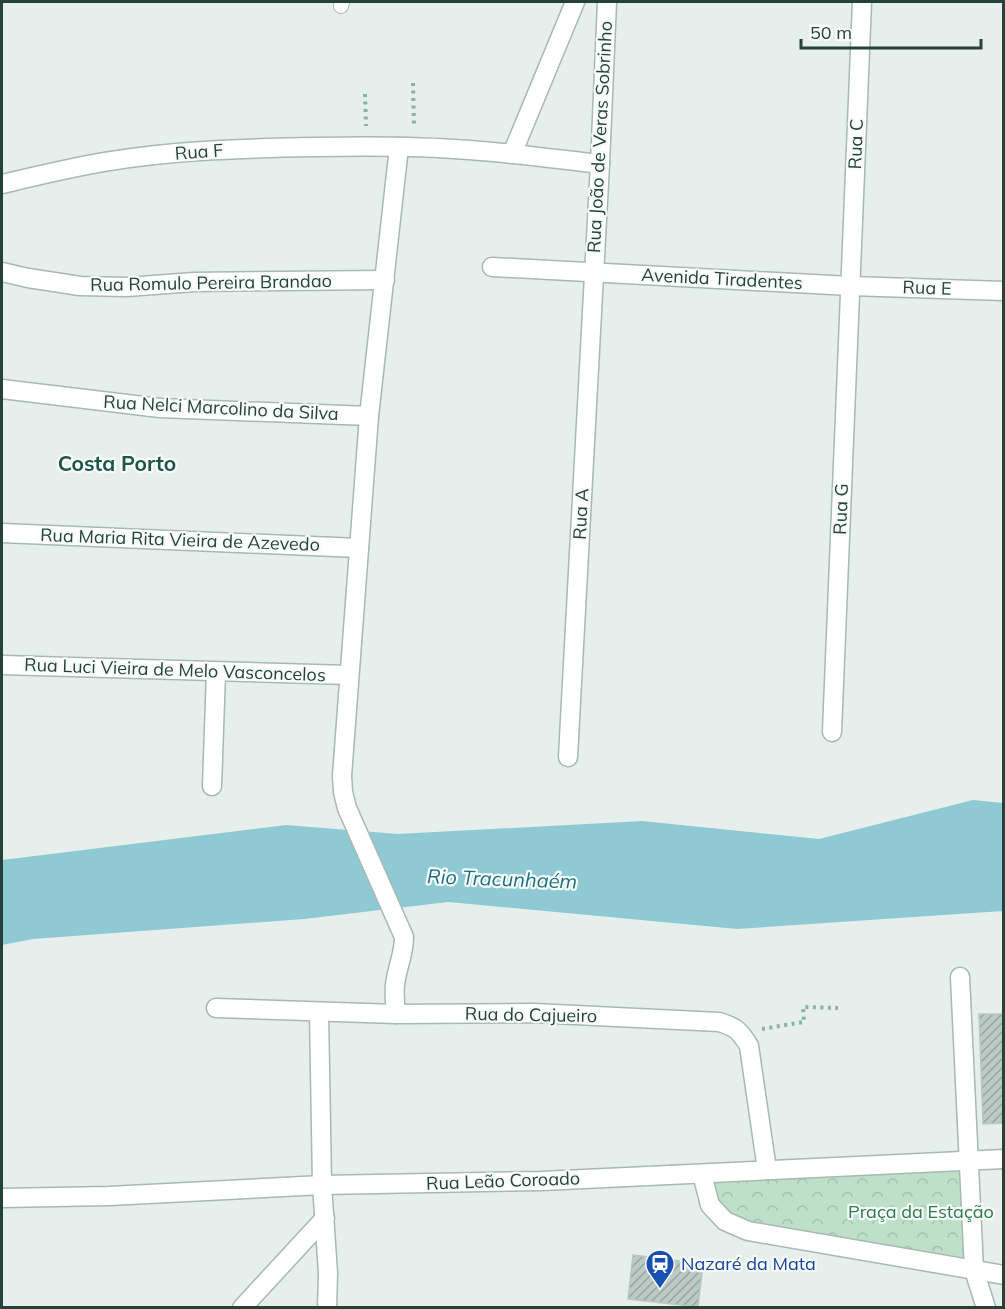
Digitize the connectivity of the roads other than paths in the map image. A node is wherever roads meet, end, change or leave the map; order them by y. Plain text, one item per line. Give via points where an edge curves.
1 (575, 2) edge
2 (607, 2) edge
3 (862, 2) edge
4 (399, 147) junction
5 (512, 154) junction
6 (600, 164) junction
7 (2, 184) edge
8 (492, 267) dead end
9 (2, 272) edge
10 (594, 272) junction
11 (385, 280) junction
12 (850, 286) junction
13 (1004, 291) edge
14 (2, 389) edge
15 (369, 416) junction
16 (2, 533) edge
17 (359, 548) junction
18 (2, 665) edge
19 (216, 672) junction
20 (350, 675) junction
21 (832, 732) dead end
22 (568, 757) dead end
23 (212, 786) dead end
24 (960, 977) dead end
25 (216, 1008) dead end
26 (319, 1012) junction
27 (396, 1014) junction
28 (1004, 1159) edge
29 (968, 1161) junction
30 (767, 1170) junction
31 (702, 1174) junction
32 (322, 1185) junction
33 (2, 1198) edge
34 (325, 1218) junction
35 (974, 1270) junction
36 (1004, 1275) edge
37 (242, 1308) edge
38 (327, 1308) edge
39 (986, 1308) edge

1 - 5 street
2 - 6 street, Rua João de Veras Sobrinho
3 - 12 street, Rua C
4 - 5 street, Rua F
4 - 7 street, Rua F via 208,150 152,155
4 - 11 street
5 - 6 street, Rua F
6 - 10 street, Rua João de Veras Sobrinho
8 - 10 street, Avenida Tiradentes
9 - 11 street, Rua Romulo Pereira Brandao via 104,287
10 - 12 street, Avenida Tiradentes
10 - 22 street, Rua A
11 - 15 street
12 - 13 street, Rua E
12 - 21 street, Rua G
14 - 15 street, Rua Nelci Marcolino da Silva via 160,408
15 - 17 street
16 - 17 street, Rua Maria Rita Vieira de Azevedo
17 - 20 street
18 - 19 street, Rua Luci Vieira de Melo Vasconcelos
19 - 20 street, Rua Luci Vieira de Melo Vasconcelos
19 - 23 street
20 - 27 street via 343,792 404,937 395,985
24 - 29 street
25 - 26 street, Rua do Cajueiro
26 - 27 street, Rua do Cajueiro
26 - 32 street
27 - 30 street, Rua do Cajueiro via 534,1013 719,1022 730,1026 741,1032 749,1046
28 - 29 street, Rua Leão Coroado
29 - 30 street, Rua Leão Coroado
29 - 35 street
30 - 31 street, Rua Leão Coroado
31 - 32 street, Rua Leão Coroado
31 - 35 street via 710,1205 725,1221 748,1231
32 - 33 street, Rua Leão Coroado
32 - 34 street
34 - 37 street
34 - 38 street
35 - 36 street
35 - 39 street

